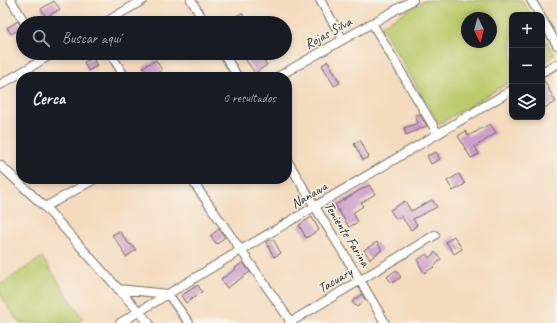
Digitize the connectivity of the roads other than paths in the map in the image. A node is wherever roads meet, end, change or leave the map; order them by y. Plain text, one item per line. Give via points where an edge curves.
1 (11, 0) edge
2 (143, 0) edge
3 (191, 0) edge
4 (320, 0) edge
5 (413, 0) edge
6 (531, 0) edge
7 (538, 12) edge
8 (21, 16) edge
9 (116, 16) edge
10 (201, 16) edge
11 (372, 23) junction
12 (545, 24) edge
13 (343, 40) junction
14 (557, 45) edge
15 (37, 60) edge
16 (114, 60) edge
17 (227, 60) edge
18 (557, 64) edge
19 (545, 70) edge
20 (19, 72) edge
21 (122, 72) edge
22 (235, 72) edge
23 (286, 72) edge
24 (16, 74) edge
25 (0, 85) edge
26 (509, 92) edge
27 (438, 134) junction
28 (0, 165) edge
29 (292, 169) edge
30 (16, 180) edge
31 (20, 184) edge
32 (86, 184) edge
33 (195, 184) edge
34 (314, 206) junction
35 (45, 207) junction
36 (435, 235) dead end
37 (241, 250) junction
38 (360, 280) junction
39 (118, 289) junction
40 (168, 294) junction
41 (138, 312) junction
42 (291, 322) edge
43 (120, 323) edge
44 (149, 323) edge
45 (189, 323) edge
46 (385, 323) edge

1 - 8 street
2 - 9 street
3 - 10 street
4 - 13 street
5 - 11 street, Rojas Silva
6 - 7 street
11 - 13 street, Rojas Silva
11 - 27 street
12 - 14 street
13 - 23 street, Rojas Silva
15 - 20 street
16 - 21 street
17 - 22 street
18 - 19 street
24 - 25 street
26 - 27 street, Nanawa
27 - 34 street, Nanawa
28 - 30 street
29 - 34 street, Teniente Farina
31 - 35 street
32 - 35 street
33 - 37 street
34 - 37 street, Nanawa
34 - 38 street, Teniente Farina
35 - 39 street
36 - 38 street, Tacuary
37 - 40 street, Nanawa
37 - 42 street
38 - 42 street, Tacuary
38 - 46 street, Teniente Farina
39 - 40 street
39 - 41 street
40 - 41 street, Nanawa
40 - 45 street
41 - 43 street, Nanawa
41 - 44 street

